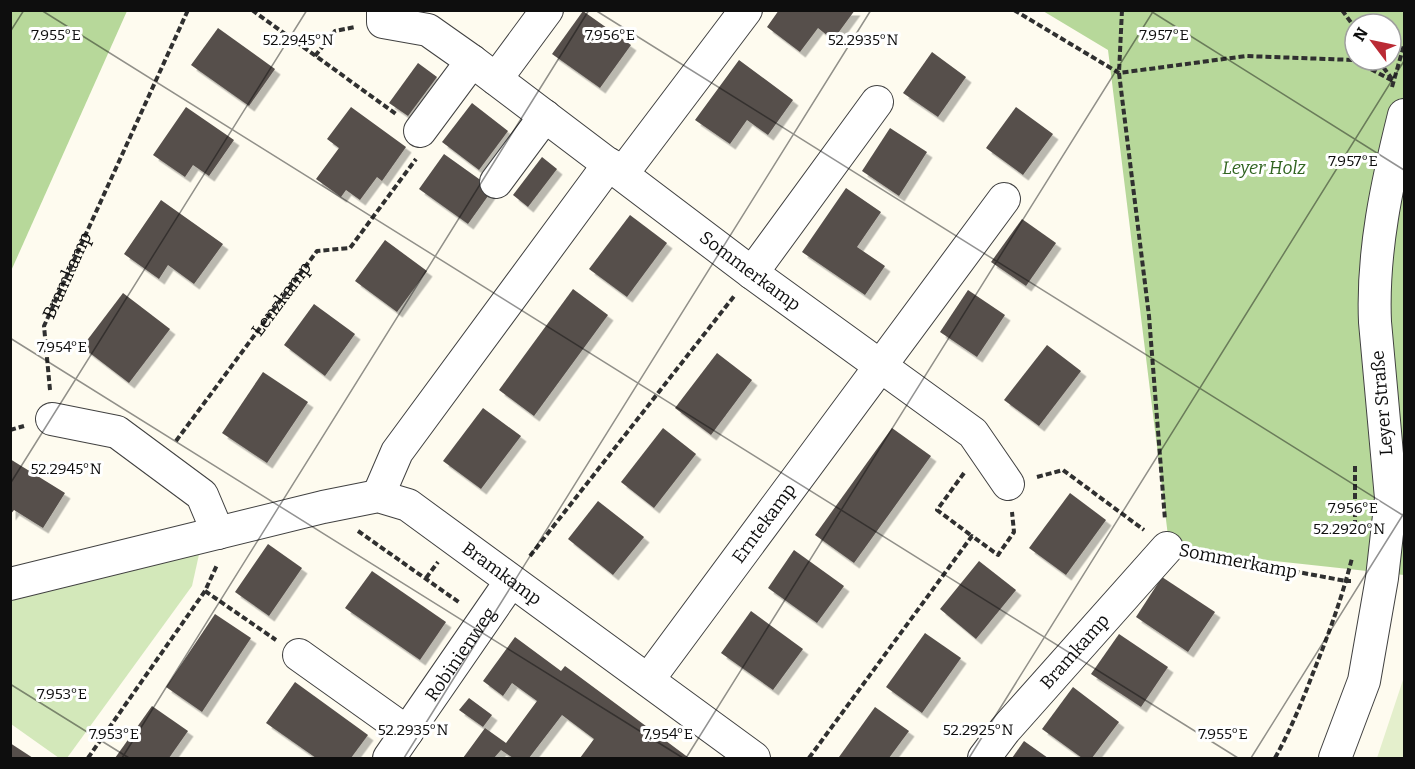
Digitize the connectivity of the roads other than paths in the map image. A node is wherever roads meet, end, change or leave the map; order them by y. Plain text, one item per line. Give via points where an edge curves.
1 (547, 10) edge
2 (746, 10) edge
3 (383, 16) edge
4 (472, 61) junction
5 (496, 79) junction
6 (877, 102) dead end
7 (1404, 115) edge
8 (545, 116) junction
9 (420, 131) road end
10 (615, 169) junction
11 (496, 182) dead end
12 (1004, 199) dead end
13 (752, 273) junction
14 (880, 366) junction
15 (52, 419) road end
16 (1008, 484) road end
17 (378, 496) junction
18 (218, 533) junction
19 (1167, 548) road end
20 (1393, 578) edge
21 (511, 581) junction
22 (10, 584) edge
23 (299, 655) road end
24 (648, 680) junction
25 (407, 732) junction
26 (389, 759) edge
27 (754, 759) edge
28 (984, 759) edge
29 (1335, 759) edge

1 - 5 street
2 - 10 street
3 - 4 street, Sommerkamp via 428,30
4 - 5 street, Sommerkamp
4 - 9 street
5 - 8 street, Sommerkamp
6 - 13 street
7 - 20 street, Leyer Straße via 1379,235 1374,299 1391,498
8 - 10 street, Sommerkamp
8 - 11 street
10 - 13 street, Sommerkamp
10 - 17 street via 398,452
12 - 14 street
13 - 14 street, Sommerkamp
14 - 16 street, Sommerkamp via 973,434
14 - 24 street, Erntekamp
15 - 18 street via 117,432 202,495
17 - 18 street, Bramkamp
17 - 21 street, Bramkamp via 408,505
18 - 22 street, Bramkamp
19 - 28 street, Bramkamp via 1005,730
20 - 29 street, Leyer Straße via 1364,681
21 - 24 street, Bramkamp
21 - 25 street, Robinienweg
23 - 25 street
24 - 27 street, Bramkamp
25 - 26 street, Robinienweg

